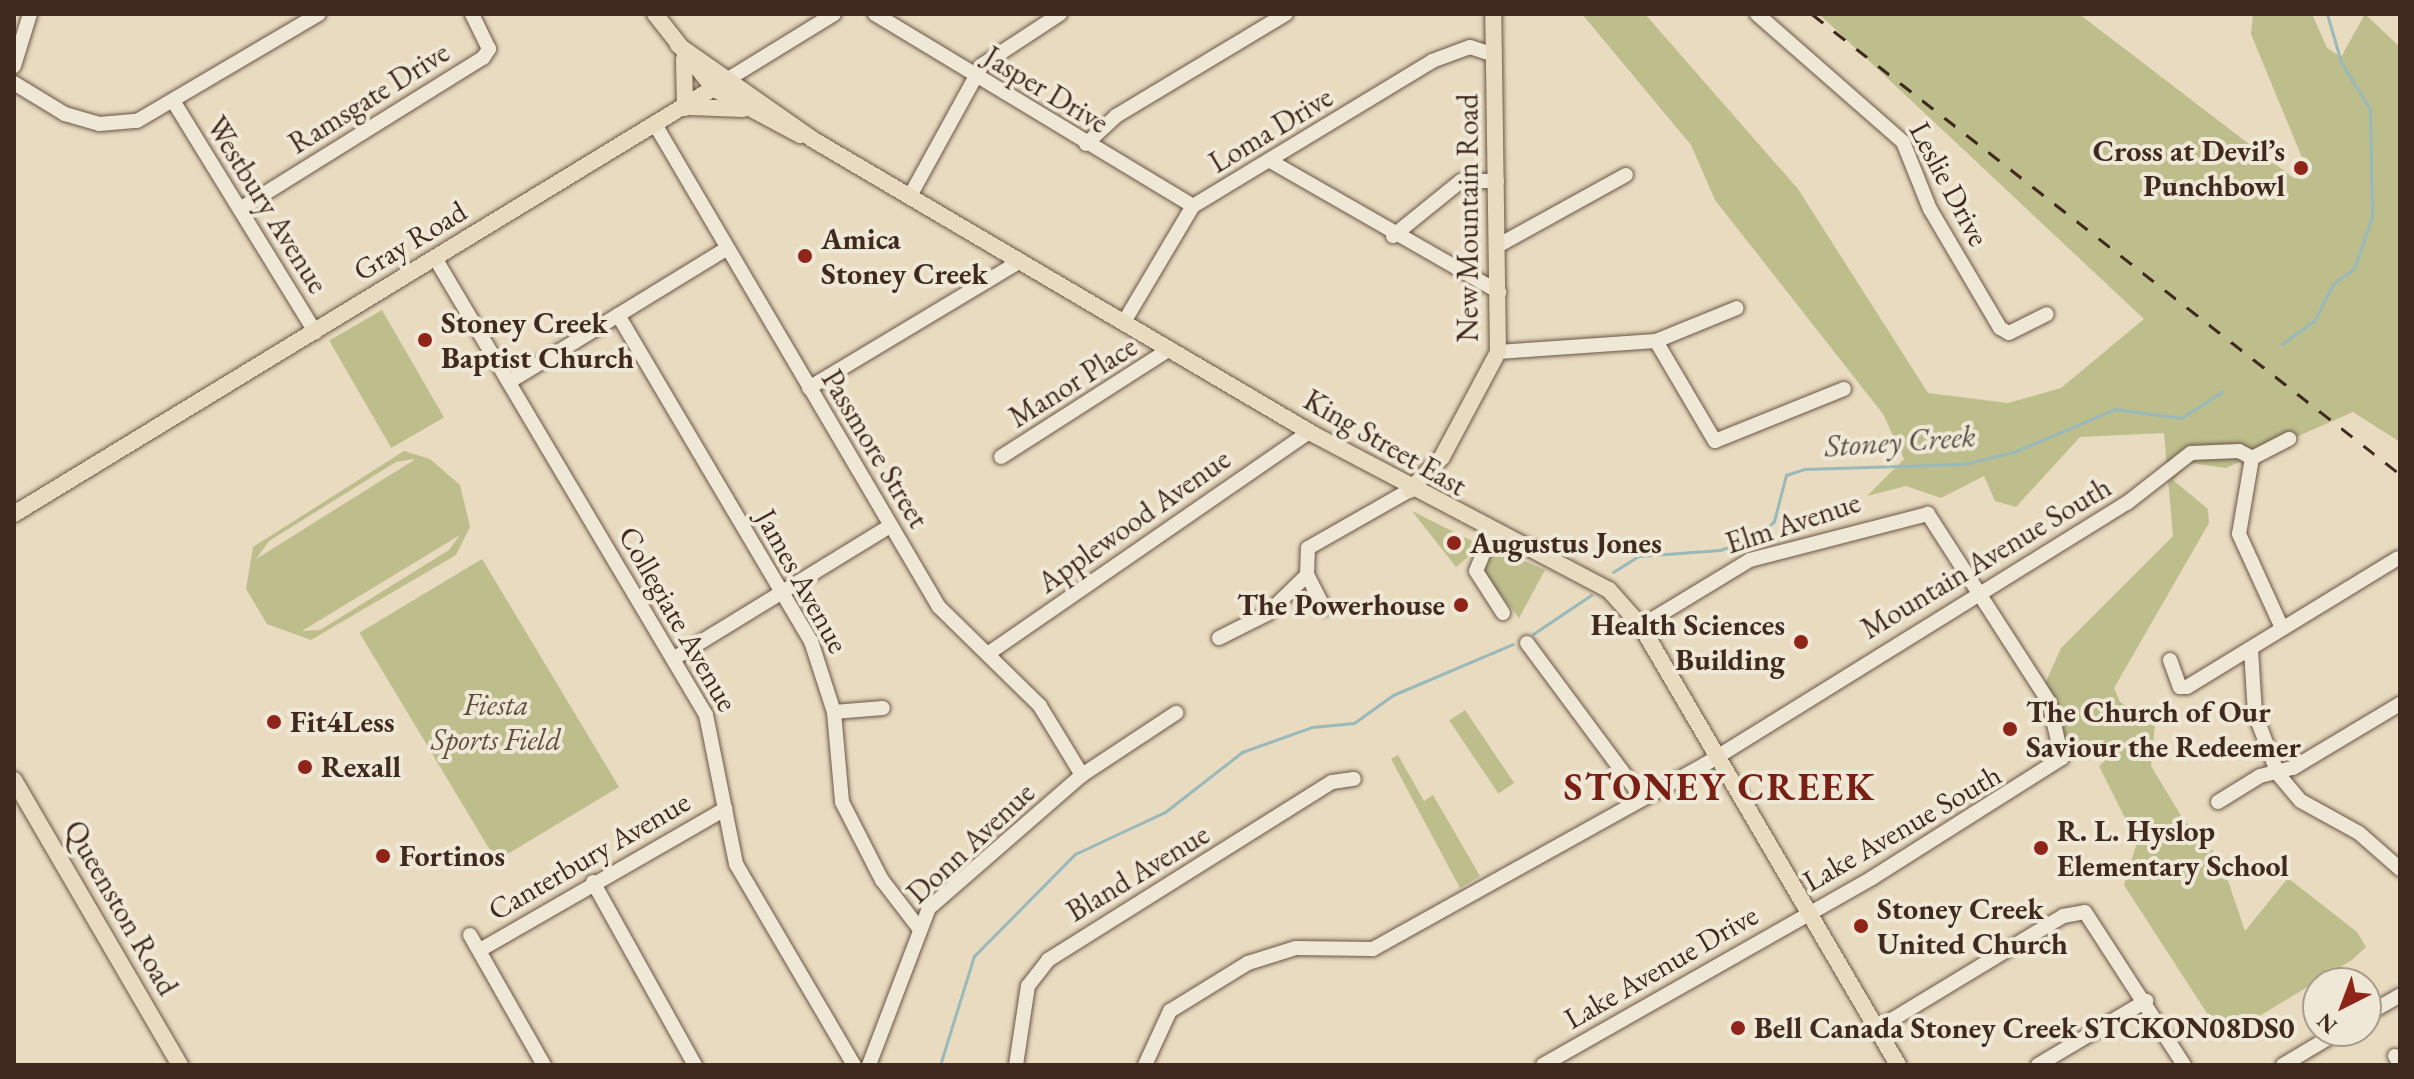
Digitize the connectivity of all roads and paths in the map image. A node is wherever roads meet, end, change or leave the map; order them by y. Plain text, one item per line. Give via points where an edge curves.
1 (30, 14) edge
2 (319, 14) edge
3 (472, 14) edge
4 (655, 14) edge
5 (834, 14) edge
6 (875, 14) edge
7 (1060, 14) edge
8 (1286, 14) edge
9 (1493, 14) edge
10 (1757, 14) edge
11 (681, 52) junction
12 (1495, 55) junction
13 (14, 66) edge
14 (977, 79) junction
15 (14, 83) edge
16 (720, 85) junction
17 (175, 104) junction
18 (685, 108) junction
19 (754, 113) junction
20 (656, 126) junction
21 (812, 139) junction
22 (1086, 144) junction
23 (1272, 162) junction
24 (1626, 175) dead end
25 (1497, 181) junction
26 (910, 196) junction
27 (1193, 206) junction
28 (240, 209) junction
29 (1393, 236) junction
30 (1499, 245) junction
31 (726, 249) junction
32 (435, 258) junction
33 (1019, 262) junction
34 (1499, 292) junction
35 (1737, 308) dead end
36 (2047, 314) dead end
37 (618, 315) junction
38 (1124, 322) junction
39 (315, 332) junction
40 (1656, 341) junction
41 (1170, 349) junction
42 (1498, 352) junction
43 (509, 382) junction
44 (809, 388) junction
45 (1844, 389) dead end
46 (1309, 432) junction
47 (2289, 439) dead end
48 (1001, 457) dead end
49 (2252, 458) junction
50 (1410, 490) junction
51 (14, 514) edge
52 (890, 526) junction
53 (1492, 532) junction
54 (2398, 558) dead end
55 (1307, 575) junction
56 (782, 592) junction
57 (1979, 592) junction
58 (1324, 608) dead end
59 (1503, 613) dead end
60 (1641, 626) junction
61 (2282, 628) junction
62 (1219, 638) dead end
63 (1527, 643) dead end
64 (2251, 650) junction
65 (989, 653) junction
66 (673, 659) junction
67 (2170, 660) dead end
68 (2400, 704) edge
69 (883, 708) dead end
70 (834, 712) junction
71 (1176, 713) dead end
72 (1715, 757) junction
73 (2278, 774) junction
74 (1082, 775) junction
75 (1354, 779) dead end
76 (14, 780) edge
77 (1642, 798) junction
78 (2218, 802) dead end
79 (725, 809) junction
80 (2396, 854) edge
81 (2400, 869) edge
82 (593, 882) junction
83 (1805, 915) junction
84 (918, 927) junction
85 (470, 935) dead end
86 (480, 950) junction
87 (2400, 995) edge
88 (2146, 1001) junction
89 (2382, 1006) edge
90 (1875, 1030) junction
91 (2313, 1047) edge
92 (180, 1065) edge
93 (544, 1065) edge
94 (695, 1065) edge
95 (854, 1065) edge
96 (869, 1065) edge
97 (1016, 1065) edge
98 (1145, 1065) edge
99 (1543, 1065) edge
100 (1898, 1065) edge
101 (2038, 1065) edge
102 (2184, 1065) edge
103 (2283, 1065) edge

1 - 13 street
2 - 17 street
3 - 28 street, Ramsgate Drive via 489,49 483,58
4 - 11 main road, King Street East
5 - 16 street, Gray Road
6 - 14 street, Jasper Drive
7 - 14 street via 992,57
8 - 22 street via 1116,116
9 - 12 main road, New Mountain Road
10 - 36 street, Leslie Drive via 1903,142 1935,219 2000,328 2009,333
11 - 16 main road, King Street East
11 - 18 main road
12 - 23 street, Loma Drive via 1470,47 1432,61
12 - 25 main road, New Mountain Road
14 - 22 street, Jasper Drive
14 - 26 street
15 - 17 street via 65,114 99,124 137,121
16 - 18 main road, Gray Road
16 - 19 main road, King Street East
16 - 21 main road, King Street East
17 - 28 street, Westbury Avenue
18 - 19 main road
18 - 20 main road, Gray Road
19 - 21 main road, King Street East
20 - 31 street, Passmore Street
20 - 32 main road, Gray Road
21 - 26 main road, King Street East
22 - 27 street, Jasper Drive
23 - 27 street, Loma Drive
23 - 29 street
24 - 30 street
25 - 29 street via 1461,181
25 - 30 main road, New Mountain Road
26 - 33 main road, King Street East
27 - 38 street, Loma Drive
28 - 39 street, Westbury Avenue
29 - 34 street
30 - 34 main road, New Mountain Road
31 - 37 street
31 - 44 street, Passmore Street
32 - 39 main road, Gray Road
32 - 43 street, Collegiate Avenue
33 - 38 main road, King Street East
33 - 44 street
34 - 42 main road, New Mountain Road
35 - 40 street
37 - 43 street
37 - 56 street, James Avenue
38 - 41 main road, King Street East
39 - 51 main road, Gray Road
40 - 42 street
40 - 45 street via 1715,441
41 - 46 main road, King Street East
41 - 48 street, Manor Place
42 - 50 main road, New Mountain Road via 1442,457
43 - 66 street, Collegiate Avenue
44 - 52 street, Passmore Street
46 - 50 main road, King Street East
46 - 65 street, Applewood Avenue
47 - 49 street
49 - 57 street, Mountain Avenue South via 2191,453 2127,503
49 - 61 street via 2239,534
50 - 53 main road, King Street East
50 - 55 street via 1308,548
52 - 56 street
52 - 65 street, Passmore Street via 939,607
53 - 59 street via 1476,571
53 - 60 main road, King Street East via 1572,565 1609,590
54 - 61 street
55 - 58 street
55 - 62 street via 1267,614
56 - 66 street
56 - 70 street, James Avenue via 823,667
57 - 60 street, Elm Avenue via 1928,514 1750,560
57 - 72 street, Mountain Avenue South
57 - 83 street, Lake Avenue South via 2049,702 2062,758
60 - 72 main road, King Street East
61 - 64 street
63 - 77 street
64 - 67 street via 2181,688
64 - 73 street via 2255,714
65 - 74 street, Passmore Street via 1053,723
66 - 79 street, Collegiate Avenue via 713,730
68 - 73 street
69 - 70 street
70 - 84 street, James Avenue via 842,802 882,880
71 - 74 street, Donn Avenue
72 - 77 street, Mountain Avenue South
72 - 83 main road, King Street East
73 - 78 street
73 - 80 street via 2301,801
74 - 84 street, Donn Avenue via 929,908
75 - 97 street, Bland Avenue via 1332,782 1048,960 1028,986
76 - 92 main road, Queenston Road
77 - 98 street, Mountain Avenue South via 1373,949 1296,948 1248,963 1170,1011
79 - 82 street, Canterbury Avenue
79 - 95 street, Collegiate Avenue via 736,864
80 - 81 street
82 - 86 street, Canterbury Avenue
82 - 94 street
83 - 90 main road, King Street East
83 - 99 street, Lake Avenue Drive
84 - 96 street, Donn Avenue
85 - 86 street
86 - 93 street
87 - 89 street
88 - 90 street via 2093,921 2073,911
88 - 101 street
88 - 102 street
90 - 100 main road, King Street East
91 - 103 street

